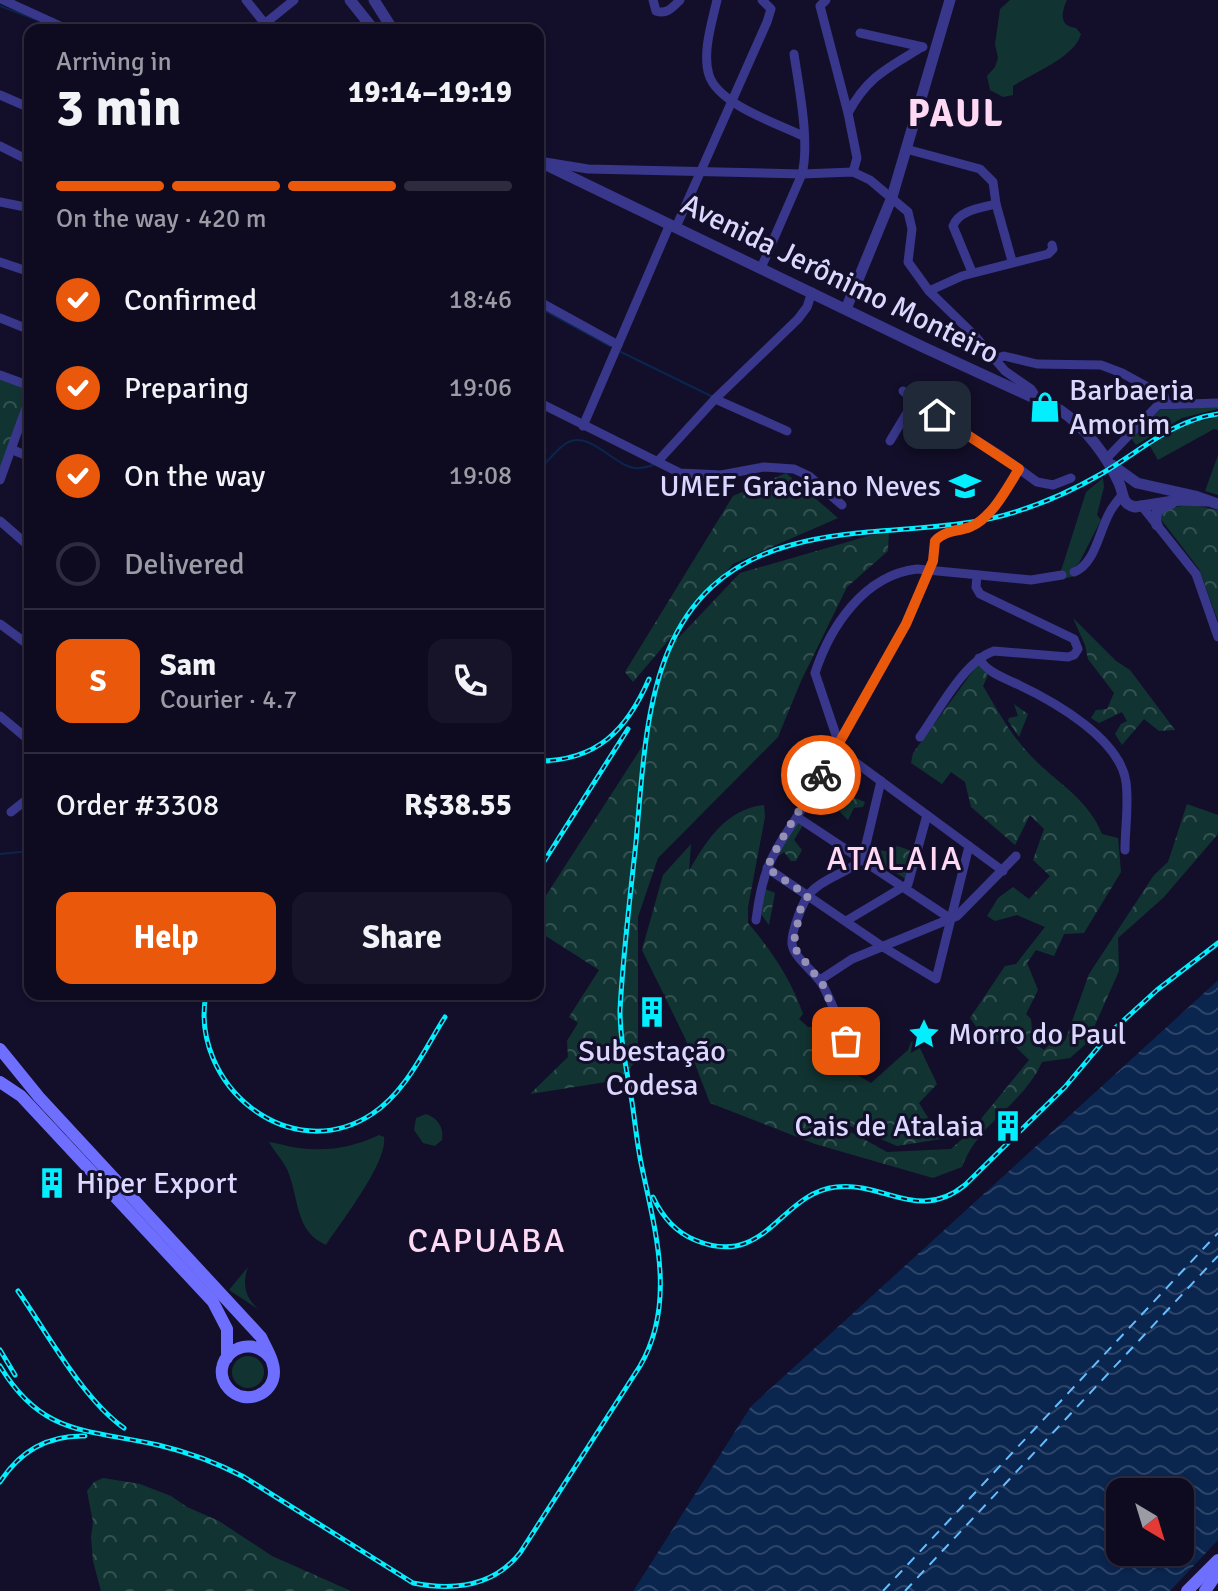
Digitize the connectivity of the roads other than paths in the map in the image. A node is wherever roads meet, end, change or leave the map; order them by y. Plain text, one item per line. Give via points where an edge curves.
1 (3, 0) edge
2 (246, 0) edge
3 (294, 0) edge
4 (350, 0) edge
5 (374, 0) edge
6 (653, 0) edge
7 (680, 0) edge
8 (717, 0) edge
9 (762, 0) edge
10 (826, 0) edge
11 (950, 0) edge
12 (26, 4) edge
13 (59, 24) edge
14 (261, 24) edge
15 (268, 24) edge
16 (367, 24) edge
17 (389, 24) edge
18 (860, 33) dead end
19 (922, 47) junction
20 (936, 52) junction
21 (794, 54) dead end
22 (0, 95) edge
23 (732, 101) junction
24 (24, 105) edge
25 (848, 113) junction
26 (803, 136) junction
27 (0, 146) edge
28 (906, 151) junction
29 (24, 158) edge
30 (544, 162) edge
31 (944, 163) dead end
32 (544, 164) edge
33 (702, 170) junction
34 (853, 172) junction
35 (802, 174) junction
36 (892, 197) junction
37 (0, 202) edge
38 (996, 204) junction
39 (24, 207) edge
40 (673, 226) junction
41 (1052, 245) dead end
42 (1012, 261) junction
43 (0, 262) edge
44 (24, 266) edge
45 (761, 268) junction
46 (972, 272) junction
47 (929, 291) junction
48 (812, 292) junction
49 (544, 304) edge
50 (846, 309) junction
51 (0, 318) edge
52 (24, 328) edge
53 (618, 345) junction
54 (994, 359) junction
55 (0, 375) edge
56 (24, 384) edge
57 (903, 391) dead end
58 (1037, 398) junction
59 (715, 399) junction
60 (914, 401) junction
61 (1166, 403) junction
62 (1218, 403) edge
63 (544, 405) edge
64 (24, 416) edge
65 (583, 426) junction
66 (787, 431) dead end
67 (890, 441) dead end
68 (13, 450) junction
69 (24, 455) edge
70 (1106, 459) junction
71 (659, 460) junction
72 (1019, 469) junction
73 (1071, 478) dead end
74 (0, 480) edge
75 (1137, 483) junction
76 (1123, 494) junction
77 (1180, 500) junction
78 (1213, 502) edge
79 (842, 505) dead end
80 (1137, 506) junction
81 (0, 521) edge
82 (1107, 521) junction
83 (1157, 525) junction
84 (24, 542) edge
85 (929, 570) junction
86 (1074, 572) dead end
87 (977, 575) junction
88 (1062, 575) dead end
89 (0, 624) edge
90 (1218, 637) edge
91 (24, 642) edge
92 (979, 658) junction
93 (0, 716) edge
94 (24, 736) edge
95 (920, 737) dead end
96 (838, 746) junction
97 (881, 781) junction
98 (24, 802) edge
99 (11, 812) dead end
100 (927, 815) junction
101 (797, 817) junction
102 (969, 846) junction
103 (1125, 850) dead end
104 (1016, 856) dead end
105 (861, 860) junction
106 (767, 868) junction
107 (1003, 871) junction
108 (903, 888) junction
109 (808, 896) junction
110 (951, 919) junction
111 (756, 920) dead end
112 (846, 921) junction
113 (883, 947) junction
114 (820, 980) junction
115 (0, 1049) edge
116 (856, 1065) dead end
117 (0, 1082) edge
118 (227, 1358) junction
119 (271, 1359) junction
120 (1218, 1560) edge
121 (1218, 1572) edge
122 (1187, 1591) edge
123 (1205, 1591) edge

1 - 12 street
2 - 14 street
3 - 15 street
4 - 16 street
5 - 17 street
6 - 7 street via 661,13
8 - 23 street via 709,74 714,87
9 - 23 street via 771,9
10 - 25 street via 820,6
11 - 20 street
12 - 13 street
18 - 19 street
19 - 20 street
19 - 25 street via 869,81
20 - 28 street
21 - 26 street
22 - 24 street
23 - 26 street
23 - 33 street
25 - 34 street via 857,158
26 - 35 street
27 - 29 street
28 - 31 street
28 - 36 street
28 - 38 street via 987,173
30 - 33 street via 588,169
32 - 40 street, Avenida Jerônimo Monteiro
33 - 35 street
33 - 40 street
34 - 35 street
34 - 36 street
35 - 45 street
36 - 47 street via 908,212 908,262
36 - 50 street
37 - 39 street
38 - 42 street
38 - 46 street via 955,219 953,226
40 - 45 street, Avenida Jerônimo Monteiro
40 - 53 street
41 - 42 street via 1048,254
42 - 46 street
43 - 44 street
45 - 48 street, Avenida Jerônimo Monteiro
46 - 47 street
47 - 54 street
48 - 50 street, Avenida Jerônimo Monteiro
48 - 59 street via 791,326
49 - 53 street
50 - 58 street, Avenida Jerônimo Monteiro
51 - 52 street
53 - 65 street
54 - 58 street
54 - 61 street via 1101,365 1164,396
55 - 56 street
57 - 60 street
58 - 70 street, Avenida Jerônimo Monteiro via 1069,416
59 - 66 street
59 - 71 street
60 - 67 street
60 - 72 street
61 - 62 street
61 - 70 street via 1147,415
63 - 65 street
64 - 68 street
65 - 71 street
68 - 69 street
68 - 74 street
70 - 75 street, Avenida Jerônimo Monteiro
70 - 76 street, Avenida Jerônimo Monteiro
71 - 79 street via 680,473 698,475 794,469
72 - 73 street via 1046,485
72 - 85 street via 998,502 974,525 938,536
75 - 76 street
75 - 78 street, Avenida Jerônimo Monteiro
75 - 80 street via 1146,494
76 - 80 street via 1125,502
76 - 82 street
77 - 78 street, Avenida Jerônimo Monteiro
77 - 80 street, Avenida Jerônimo Monteiro
77 - 83 street via 1158,511
80 - 82 street via 1116,512
80 - 83 street
81 - 84 street
82 - 86 street via 1085,565
83 - 90 street via 1196,574
85 - 87 street
85 - 96 street via 898,640
85 - 96 street via 900,573 867,591 830,637 815,677
87 - 88 street via 1031,580
87 - 92 street via 980,594 1074,639 1078,647 1068,657 994,651
89 - 91 street
92 - 95 street
92 - 103 street via 987,669 1079,721 1115,757 1126,782
93 - 94 street
96 - 97 street
96 - 101 street
97 - 100 street
97 - 105 street
98 - 99 street
100 - 102 street
100 - 108 street via 911,877
101 - 105 street
101 - 106 street
102 - 107 street
102 - 110 street
104 - 107 street
105 - 108 street
105 - 109 street
106 - 109 street
106 - 111 street
107 - 110 street
108 - 110 street
108 - 112 street
109 - 112 street
109 - 114 street via 792,943
110 - 113 street
110 - 113 street via 936,979
112 - 113 street
113 - 114 street
114 - 116 street
115 - 119 main road via 255,1330
117 - 118 main road via 27,1102 213,1302 227,1329
118 - 119 main road via 249,1346
118 - 119 main road via 225,1383 235,1394 250,1398 271,1384
120 - 122 main road
121 - 123 main road

